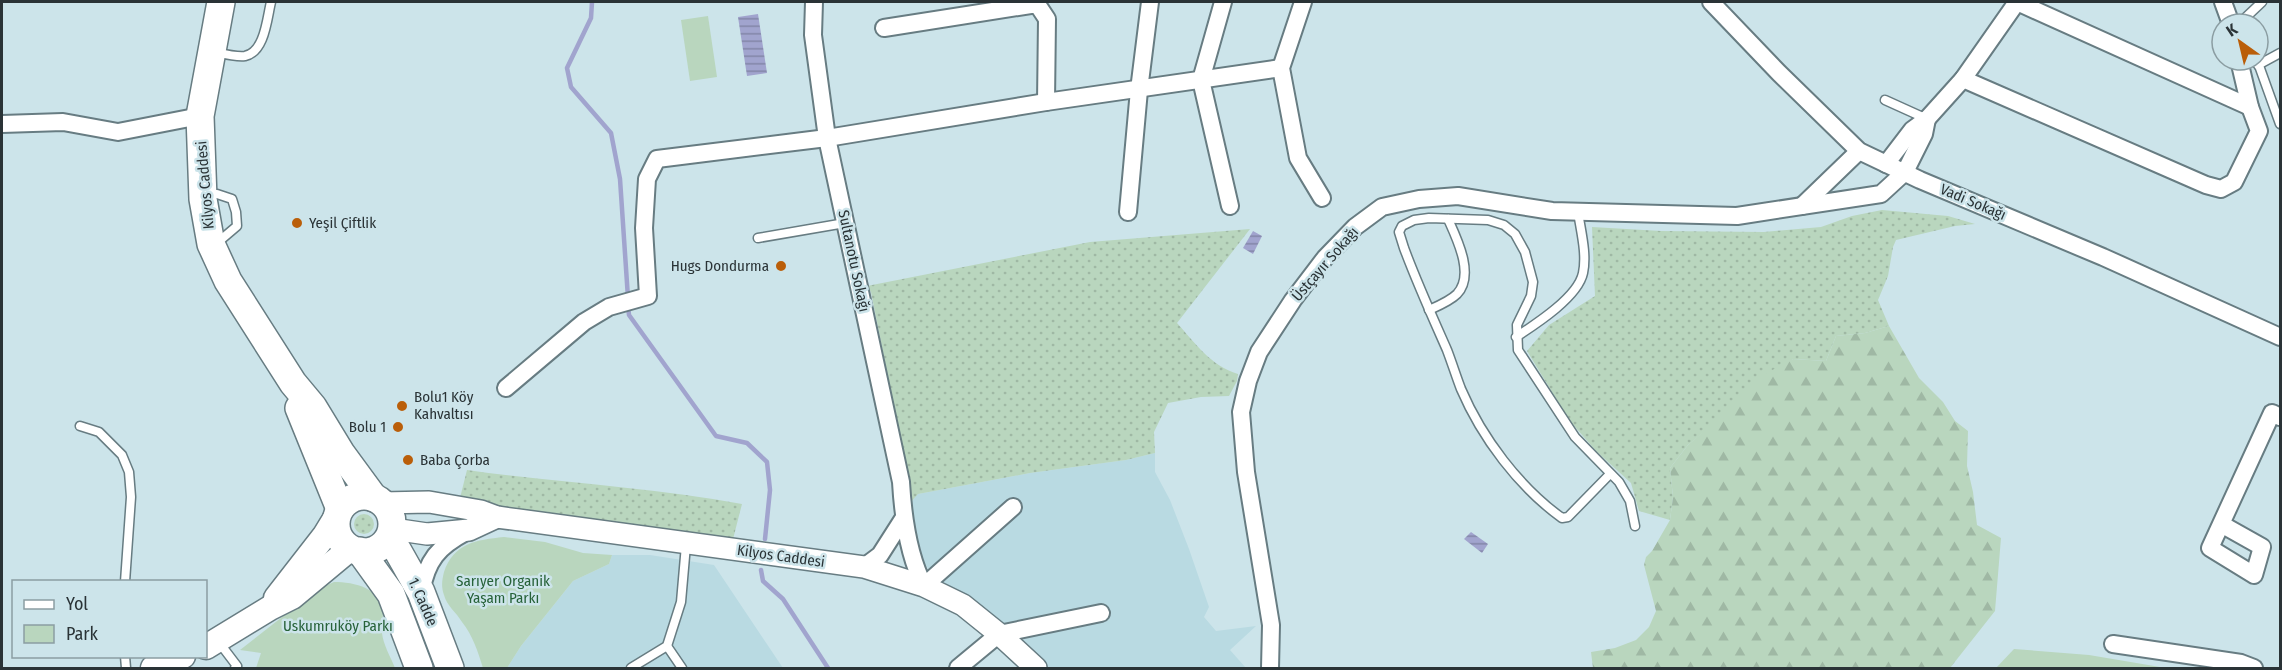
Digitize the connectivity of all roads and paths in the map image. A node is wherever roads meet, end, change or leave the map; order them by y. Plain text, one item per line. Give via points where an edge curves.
1 (221, 2) edge
2 (271, 2) edge
3 (814, 2) edge
4 (1150, 2) edge
5 (1222, 2) edge
6 (1303, 2) edge
7 (1711, 2) edge
8 (2017, 2) edge
9 (884, 28) dead end
10 (212, 52) junction
11 (1281, 68) junction
12 (2242, 72) edge
13 (2261, 72) edge
14 (1963, 79) junction
15 (1201, 80) junction
16 (1139, 90) junction
17 (1885, 100) dead end
18 (1046, 102) junction
19 (2250, 107) junction
20 (200, 116) junction
21 (1927, 119) junction
22 (2280, 122) edge
23 (2, 124) edge
24 (827, 138) junction
25 (1859, 150) junction
26 (1886, 165) junction
27 (1905, 172) junction
28 (1322, 198) dead end
29 (1230, 206) dead end
30 (1802, 206) junction
31 (1128, 212) dead end
32 (1578, 212) junction
33 (1448, 219) junction
34 (845, 223) junction
35 (758, 238) dead end
36 (1429, 310) junction
37 (1516, 337) junction
38 (2280, 337) edge
39 (293, 383) junction
40 (506, 388) dead end
41 (2280, 417) edge
42 (80, 426) dead end
43 (1610, 474) junction
44 (378, 500) junction
45 (1012, 507) dead end
46 (338, 513) junction
47 (497, 517) junction
48 (903, 519) junction
49 (2221, 524) dead end
50 (1635, 526) dead end
51 (469, 530) junction
52 (391, 533) junction
53 (686, 544) junction
54 (355, 550) junction
55 (864, 567) junction
56 (314, 579) junction
57 (125, 580) edge
58 (381, 580) junction
59 (924, 586) junction
60 (421, 592) junction
61 (270, 608) junction
62 (1101, 613) dead end
63 (999, 634) junction
64 (212, 644) edge
65 (2113, 644) dead end
66 (667, 646) junction
67 (180, 658) edge
68 (153, 669) edge
69 (235, 669) edge
70 (419, 669) edge
71 (450, 669) edge
72 (631, 669) edge
73 (682, 669) edge
74 (958, 669) edge
75 (1036, 669) edge
76 (1270, 669) edge
77 (2254, 669) edge

1 - 10 main road, Kilyos Caddesi
2 - 10 lane via 262,39 253,52 244,56
3 - 24 street, Sultanotu Sokağı via 813,35
4 - 16 street
5 - 15 street
6 - 11 street
7 - 25 street, Vadi Sokağı
8 - 14 street
8 - 19 street
9 - 18 street via 1037,3 1047,19
10 - 20 main road, Kilyos Caddesi
11 - 15 street
11 - 28 street via 1298,158
12 - 19 street
13 - 22 lane
14 - 19 street via 2221,189 2234,182 2259,131
14 - 21 street
15 - 16 street
15 - 29 street
16 - 18 street
16 - 31 street
17 - 21 lane
18 - 24 street
20 - 23 street via 118,132 63,122
20 - 39 main road, Kilyos Caddesi via 203,194 212,247 228,281
21 - 26 street via 1912,130
21 - 27 street via 1924,135
24 - 34 street, Sultanotu Sokağı
24 - 40 street via 657,159 647,179 644,228 648,296 609,307 584,322
25 - 26 street, Vadi Sokağı
25 - 30 street
26 - 27 street, Vadi Sokağı
27 - 30 street, Üstçayır Sokağı via 1881,194
27 - 38 street, Vadi Sokağı
30 - 32 street, Üstçayır Sokağı via 1737,216
32 - 37 lane via 1582,276 1575,289
32 - 76 street, Üstçayır Sokağı via 1458,196 1382,207 1355,226 1293,300 1259,352 1241,412 1246,472 1271,625
33 - 36 lane via 1465,267 1463,284 1457,295
33 - 36 lane via 1414,220 1399,232
33 - 37 lane via 1488,220 1515,234 1528,260 1533,282
34 - 35 lane
34 - 48 street, Sultanotu Sokağı via 901,482
36 - 43 lane via 1474,414 1534,496 1562,518 1568,518
37 - 43 lane via 1518,350 1575,437
39 - 44 main road
39 - 46 main road via 301,416
41 - 49 street via 2272,413
42 - 57 lane via 99,432 122,455 129,472
43 - 50 lane via 1625,490
44 - 46 main road via 355,497 346,501
44 - 47 street, Kilyos Caddesi via 429,502
44 - 52 main road via 388,510
45 - 59 street
46 - 54 main road via 338,536
46 - 61 main road
47 - 51 street
47 - 53 street, Kilyos Caddesi
48 - 55 street via 880,555
48 - 59 street, Sultanotu Sokağı
51 - 52 street
51 - 60 street via 437,551
52 - 54 main road via 385,544 375,549
52 - 60 main road, 1. Cadde
53 - 55 street, Kilyos Caddesi
53 - 66 lane via 681,602
54 - 56 main road
54 - 58 main road, 1. Cadde
55 - 59 street, Kilyos Caddesi
56 - 58 main road via 356,569
56 - 61 main road
58 - 70 main road, 1. Cadde via 391,594
59 - 63 street, Kilyos Caddesi via 963,605
60 - 71 main road, 1. Cadde
61 - 64 main road
62 - 63 street
63 - 74 street
63 - 75 street, Kilyos Caddesi
64 - 69 lane via 237,666
65 - 77 street via 2241,663
66 - 72 lane
66 - 73 lane
67 - 68 main road

